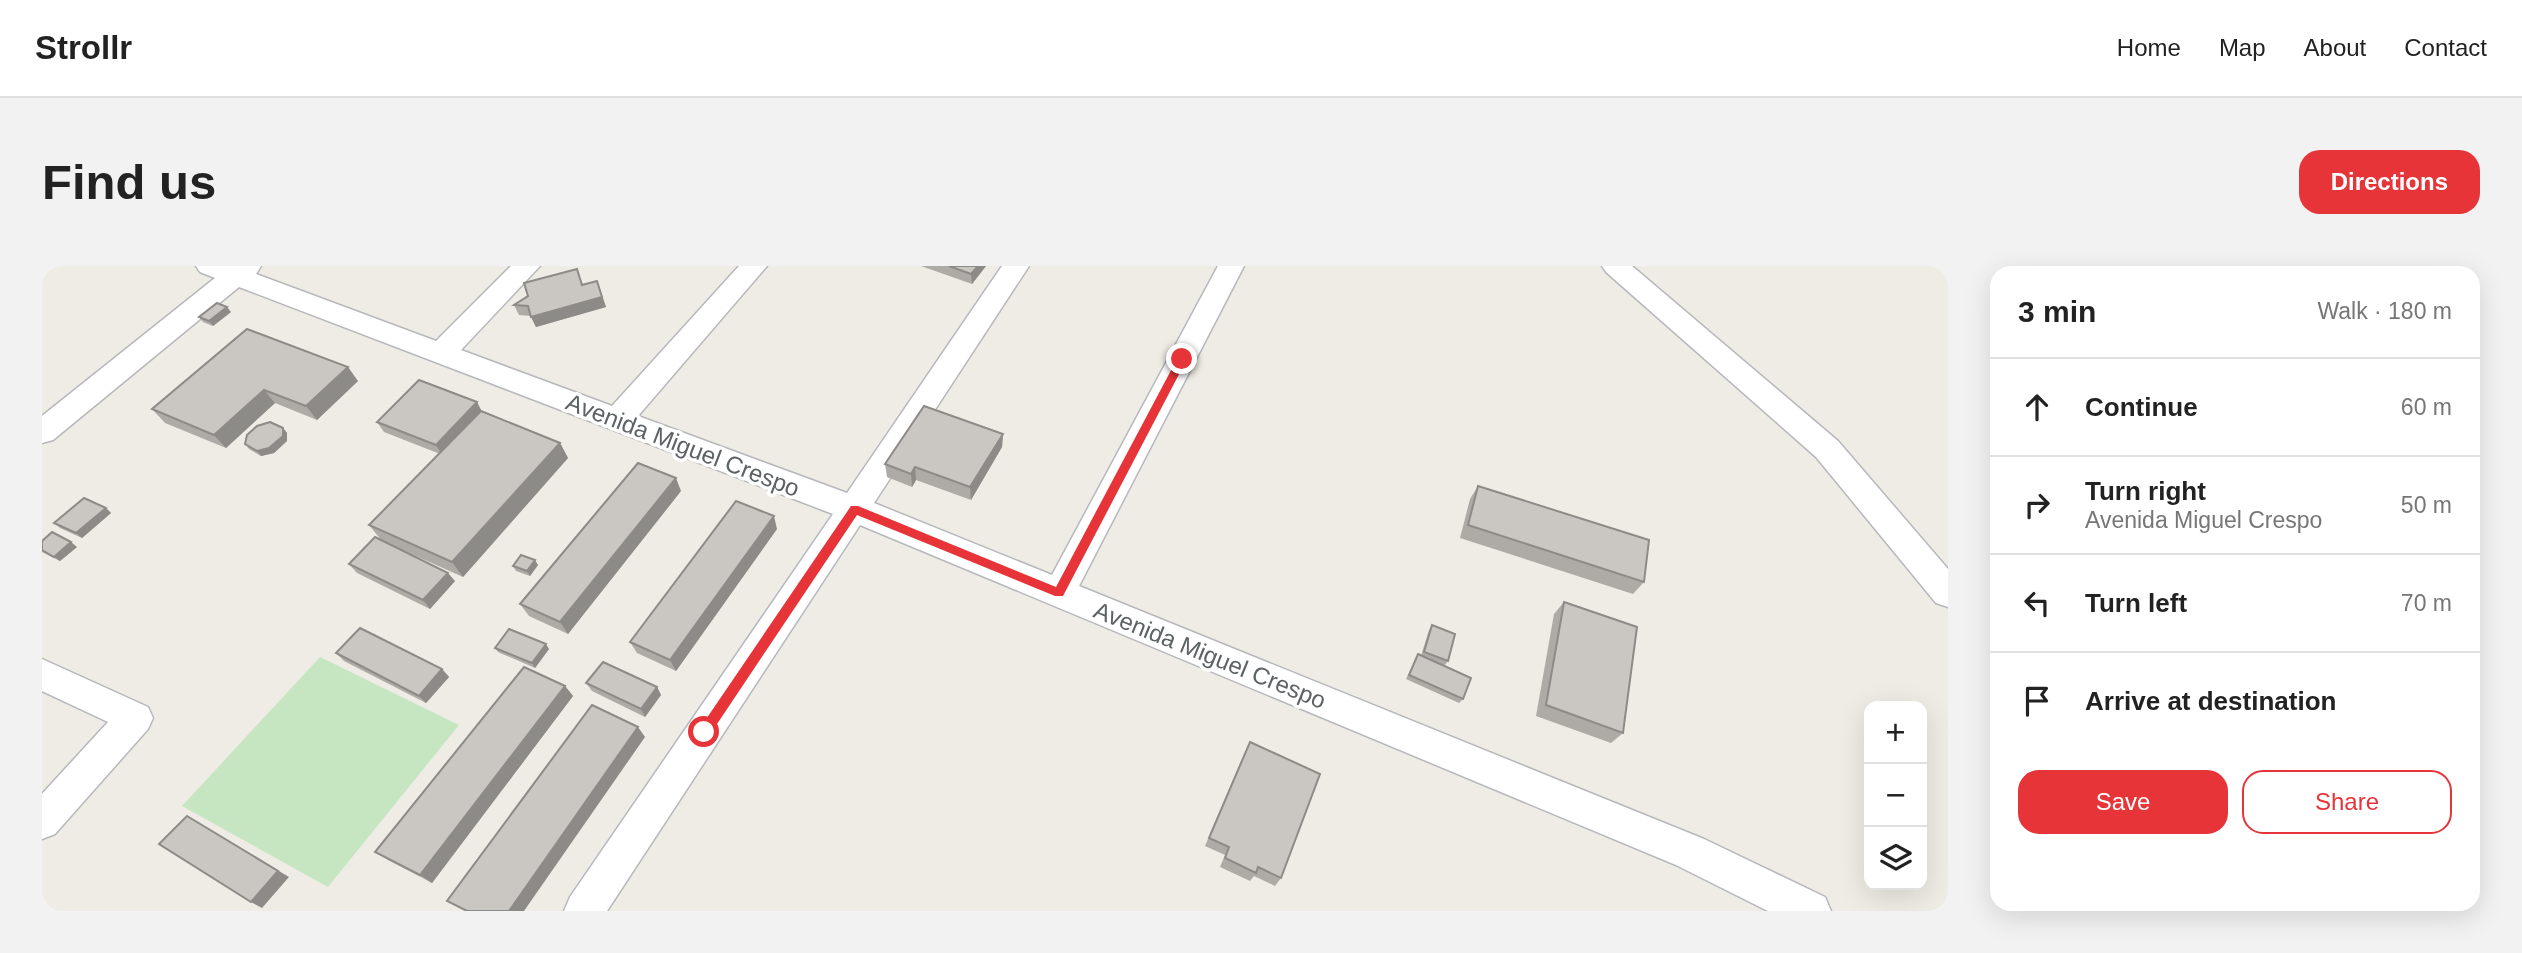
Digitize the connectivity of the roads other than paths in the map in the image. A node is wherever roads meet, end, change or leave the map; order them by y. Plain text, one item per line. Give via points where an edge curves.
1 (527, 266) edge
2 (754, 266) edge
3 (1016, 266) edge
4 (1231, 266) edge
5 (1615, 266) edge
6 (231, 269) edge
7 (441, 353) junction
8 (617, 420) junction
9 (42, 432) edge
10 (855, 509) junction
11 (1059, 593) junction
12 (1948, 593) edge
13 (42, 674) edge
14 (42, 821) edge
15 (584, 911) edge
16 (1811, 911) edge

1 - 7 street
2 - 8 street
3 - 10 street
4 - 11 street
5 - 12 street via 1827,449
6 - 7 street, Avenida Miguel Crespo
6 - 9 street
7 - 8 street, Avenida Miguel Crespo
8 - 10 street, Avenida Miguel Crespo
10 - 11 street, Avenida Miguel Crespo
10 - 15 street
11 - 16 street, Avenida Miguel Crespo via 1690,852
13 - 14 street via 135,718

